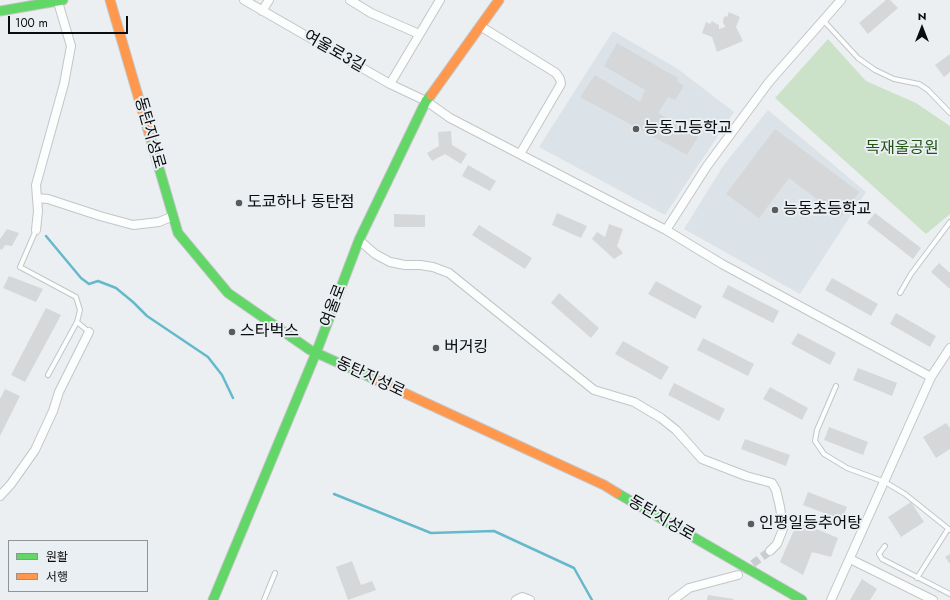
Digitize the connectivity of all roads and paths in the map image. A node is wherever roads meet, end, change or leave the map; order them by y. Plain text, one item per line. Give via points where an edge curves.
1 (110, 0) edge
2 (244, 0) edge
3 (269, 0) edge
4 (350, 0) edge
5 (440, 0) edge
6 (499, 0) edge
7 (841, 0) edge
8 (61, 1) edge
9 (0, 11) edge
10 (262, 11) junction
11 (822, 20) junction
12 (480, 26) junction
13 (419, 34) junction
14 (390, 84) junction
15 (426, 101) junction
16 (950, 113) edge
17 (520, 154) junction
18 (37, 198) junction
19 (173, 216) junction
20 (950, 222) edge
21 (36, 230) joint
22 (666, 230) junction
23 (359, 240) junction
24 (900, 294) dead end
25 (77, 322) junction
26 (89, 332) joint
27 (950, 348) edge
28 (316, 353) junction
29 (48, 375) dead end
30 (931, 377) junction
31 (836, 386) dead end
32 (885, 482) junction
33 (0, 496) edge
34 (949, 529) edge
35 (885, 546) dead end
36 (770, 551) tunnel mouth
37 (850, 560) junction
38 (275, 573) dead end
39 (738, 575) tunnel mouth
40 (917, 578) junction
41 (950, 594) edge
42 (213, 600) edge
43 (264, 600) edge
44 (516, 600) edge
45 (530, 600) edge
46 (673, 600) edge
47 (802, 600) edge
48 (831, 600) edge
49 (933, 600) edge

1 - 19 main road, 동탄지성로
2 - 10 street, 여울로3길
3 - 10 street
4 - 13 street via 371,13
5 - 13 street
6 - 12 main road, 여울로
7 - 11 street
8 - 9 main road
8 - 18 street via 72,46 36,185
10 - 14 street, 여울로3길
11 - 16 lane via 858,58 894,79 919,84
11 - 22 street via 742,118 707,166
12 - 15 main road, 여울로
12 - 17 street via 556,73 560,79 561,84
13 - 14 street
14 - 15 street, 여울로3길
15 - 17 street, 여울로3길 via 450,118
15 - 23 main road, 여울로
17 - 22 street, 여울로3길
18 - 19 street via 133,224 159,222
18 - 21 street
19 - 28 main road, 동탄지성로 via 178,233 228,293
20 - 24 lane via 911,274
21 - 25 lane via 20,267 76,296 80,310
22 - 30 street, 여울로3길 via 722,264
23 - 28 main road, 여울로
23 - 36 street via 375,254 390,262 433,267 448,273 594,390 634,402 661,418 676,430 702,459 746,476 772,482 780,507 783,529 777,544
25 - 26 lane
25 - 29 lane
26 - 33 street via 59,392 35,450
27 - 30 street
28 - 42 main road, 여울로
28 - 47 main road, 동탄지성로 via 604,485
30 - 32 street
31 - 32 lane via 817,430 815,441 824,454 847,468
32 - 34 lane via 905,494
32 - 37 street
34 - 40 lane
35 - 40 lane via 879,554 882,558
37 - 48 street
37 - 49 street
38 - 43 lane
39 - 46 street via 689,588
40 - 41 lane
44 - 45 street

